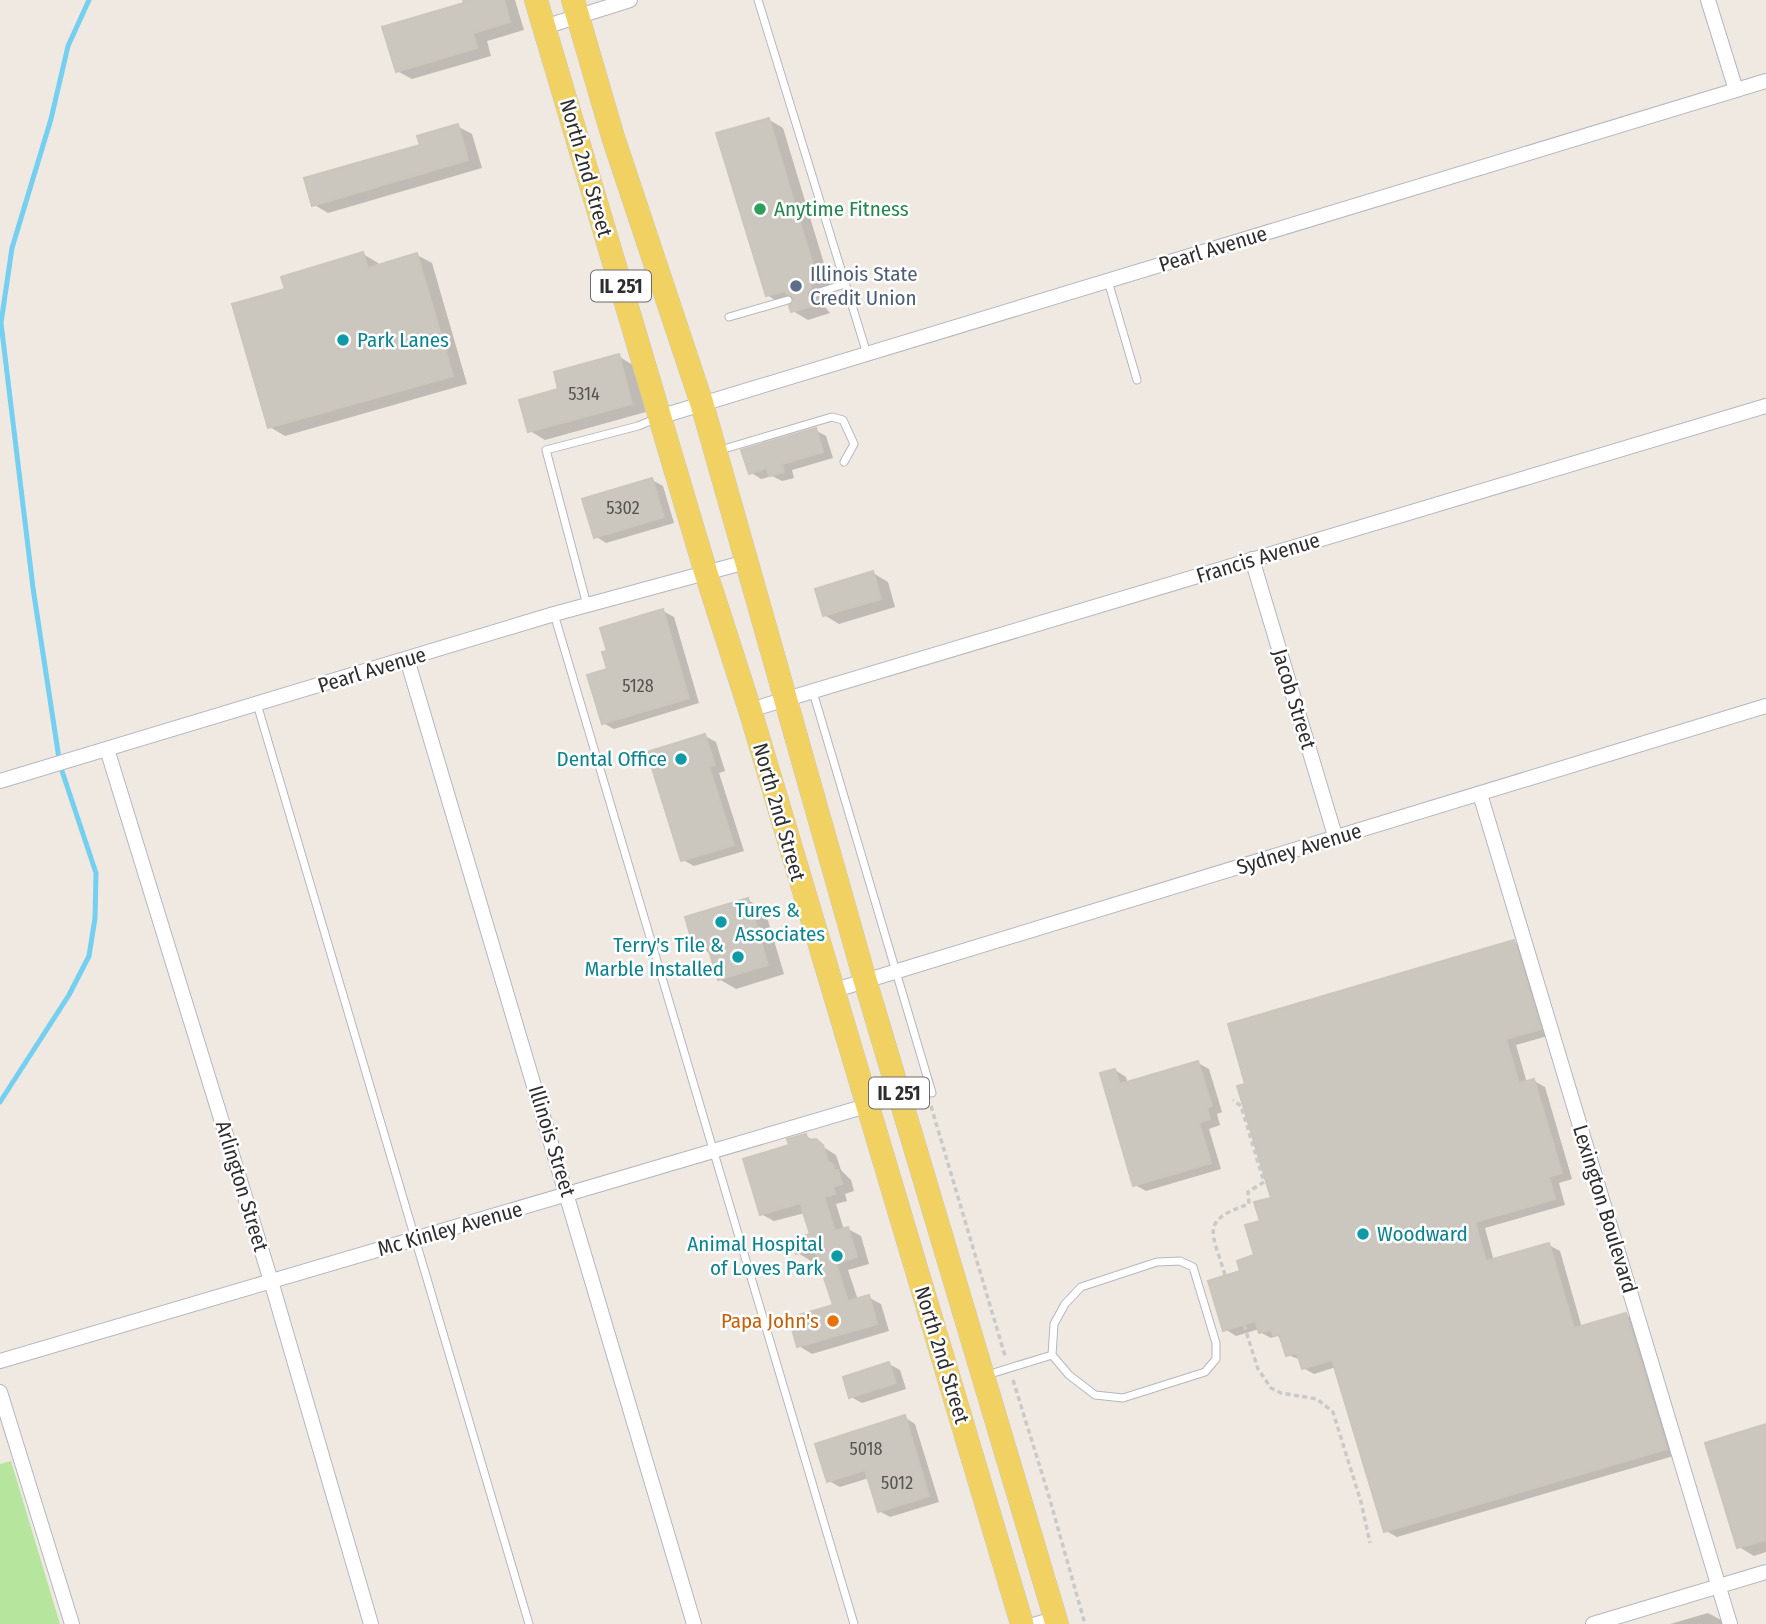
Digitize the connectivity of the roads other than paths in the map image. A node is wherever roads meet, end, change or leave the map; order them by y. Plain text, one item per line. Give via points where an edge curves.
1 (536, 0) edge
2 (630, 0) edge
3 (758, 0) edge
4 (1708, 0) edge
5 (575, 8) edge
6 (544, 27) junction
7 (1766, 81) edge
8 (1736, 90) junction
9 (1108, 281) junction
10 (845, 284) junction
11 (813, 293) dead end
12 (788, 300) dead end
13 (729, 317) dead end
14 (867, 354) junction
15 (1137, 380) dead end
16 (702, 404) junction
17 (1766, 405) edge
18 (659, 417) junction
19 (715, 452) junction
20 (844, 463) dead end
21 (1252, 559) junction
22 (746, 562) junction
23 (706, 573) junction
24 (587, 606) junction
25 (555, 614) junction
26 (407, 659) junction
27 (813, 692) junction
28 (786, 699) junction
29 (257, 704) junction
30 (1766, 706) edge
31 (750, 710) junction
32 (107, 750) junction
33 (0, 781) edge
34 (1480, 794) junction
35 (1336, 839) junction
36 (894, 971) junction
37 (865, 980) junction
38 (832, 991) junction
39 (932, 1093) dead end
40 (900, 1096) junction
41 (868, 1105) junction
42 (714, 1151) junction
43 (568, 1195) junction
44 (414, 1240) junction
45 (271, 1281) junction
46 (1052, 1355) junction
47 (0, 1362) edge
48 (983, 1377) junction
49 (0, 1392) edge
50 (1765, 1576) edge
51 (1720, 1587) junction
52 (1049, 1622) edge
53 (72, 1624) edge
54 (371, 1624) edge
55 (529, 1624) edge
56 (694, 1624) edge
57 (854, 1624) edge
58 (1022, 1624) edge
59 (1593, 1624) edge
60 (1730, 1624) edge

1 - 6 main road, North 2nd Street / IL 251
2 - 5 street
3 - 10 lane
4 - 8 street
5 - 6 street
5 - 16 main road, North 2nd Street / IL 251
6 - 18 main road, North 2nd Street / IL 251
7 - 8 street, Pearl Avenue
8 - 9 street, Pearl Avenue
9 - 14 street, Pearl Avenue
9 - 15 lane
10 - 11 lane
10 - 14 lane
12 - 13 lane
14 - 16 street, Pearl Avenue
16 - 18 street, Pearl Avenue
16 - 19 main road, North 2nd Street / IL 251
17 - 21 street, Francis Avenue
18 - 23 main road, North 2nd Street / IL 251
18 - 24 lane via 546,450
19 - 20 lane via 832,417 843,420 854,444
19 - 22 main road, North 2nd Street / IL 251
21 - 27 street, Francis Avenue
21 - 35 street, Jacob Street
22 - 23 street, Pearl Avenue
22 - 28 main road, North 2nd Street / IL 251
23 - 24 street, Pearl Avenue
23 - 31 main road, North 2nd Street / IL 251
24 - 25 street, Pearl Avenue
25 - 26 street, Pearl Avenue
25 - 42 lane
26 - 29 street, Pearl Avenue
26 - 43 street, Illinois Street
27 - 28 street, Francis Avenue
27 - 36 lane
28 - 31 street, Francis Avenue
28 - 37 main road, North 2nd Street / IL 251
29 - 32 street, Pearl Avenue
29 - 44 lane
30 - 34 street, Sydney Avenue
31 - 38 main road, North 2nd Street / IL 251
32 - 33 street, Pearl Avenue
32 - 45 street, Arlington Street
34 - 35 street, Sydney Avenue
34 - 51 street, Lexington Boulevard
35 - 36 street, Sydney Avenue
36 - 37 street, Sydney Avenue
36 - 39 lane
37 - 38 street, Sydney Avenue
37 - 40 main road, North 2nd Street / IL 251
38 - 41 main road, North 2nd Street / IL 251
40 - 41 street, Mc Kinley Avenue
40 - 48 main road, North 2nd Street / IL 251
41 - 42 street, Mc Kinley Avenue
41 - 58 main road, North 2nd Street / IL 251
42 - 43 street, Mc Kinley Avenue
42 - 57 lane
43 - 44 street, Mc Kinley Avenue
43 - 56 street, Illinois Street
44 - 45 street, Mc Kinley Avenue
44 - 55 lane
45 - 47 street, Mc Kinley Avenue
45 - 54 street, Arlington Street
46 - 46 lane via 1095,1395 1123,1398 1205,1373 1216,1359 1216,1343 1193,1267 1180,1261 1157,1262 1081,1287 1054,1324
46 - 48 lane
48 - 52 main road, North 2nd Street / IL 251
49 - 53 street
50 - 51 street
51 - 59 street
51 - 60 street, Lexington Boulevard

